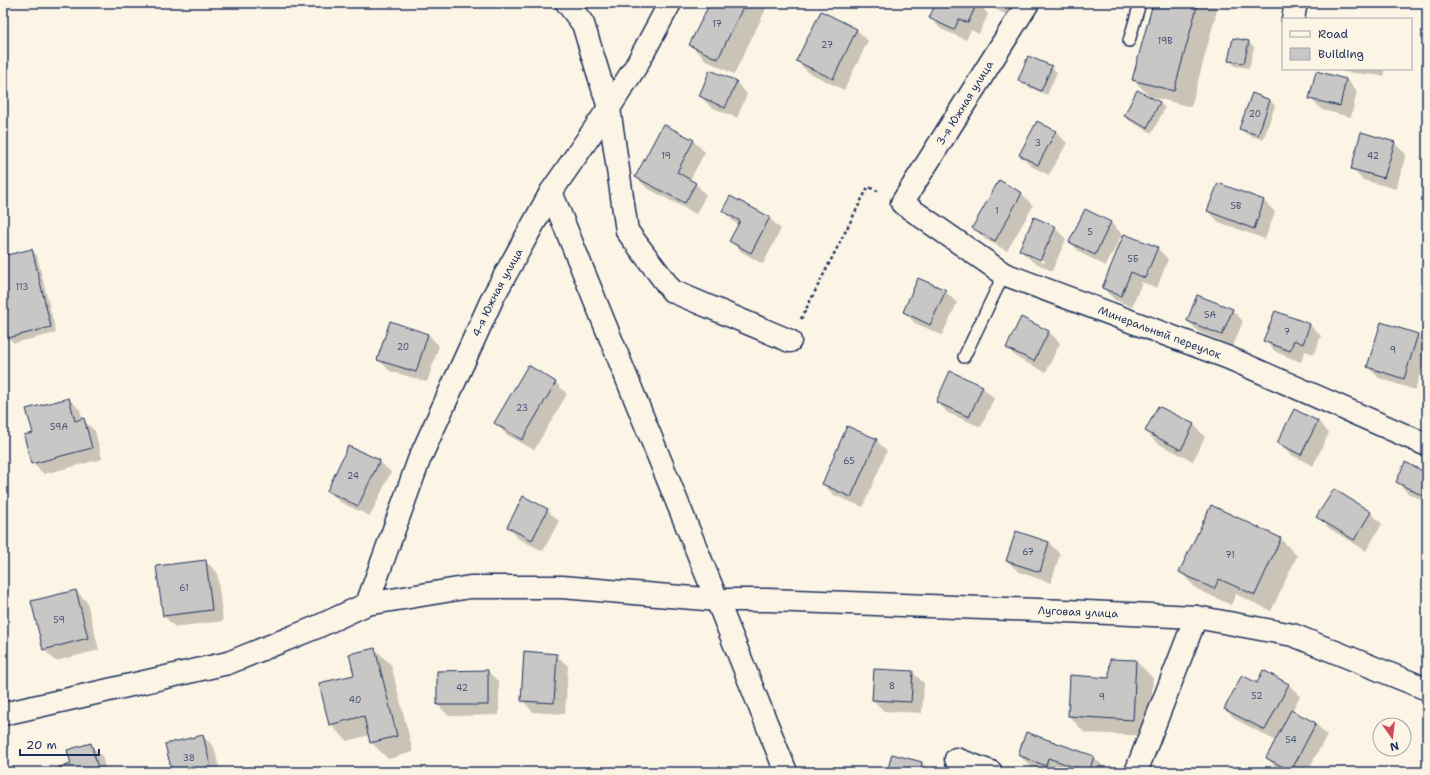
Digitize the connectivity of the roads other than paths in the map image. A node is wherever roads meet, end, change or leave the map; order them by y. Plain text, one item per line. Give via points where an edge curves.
1 (567, 3) edge
2 (670, 3) edge
3 (1028, 3) edge
4 (1140, 3) edge
5 (1296, 3) edge
6 (1293, 18) edge
7 (1129, 41) dead end
8 (609, 108) junction
9 (551, 192) junction
10 (902, 203) joint
11 (1004, 274) junction
12 (790, 341) road end
13 (964, 357) dead end
14 (1427, 445) edge
15 (718, 600) junction
16 (367, 604) junction
17 (1196, 617) junction
18 (1427, 689) edge
19 (3, 714) edge
20 (956, 759) dead end
21 (786, 772) edge
22 (991, 772) edge
23 (1136, 772) edge

1 - 8 street via 583,24
2 - 8 street, 4-я Южная улица via 636,66
3 - 10 street, 3-я Южная улица
4 - 7 lane
5 - 6 street
8 - 9 street, 4-я Южная улица
8 - 12 street via 627,231 672,291
9 - 15 street
9 - 16 street, 4-я Южная улица via 493,297 419,460
10 - 11 street, Минеральный переулок
11 - 13 lane
11 - 14 street, Минеральный переулок via 1229,358
15 - 16 street, Луговая улица via 562,587 470,587
15 - 17 street, Луговая улица
15 - 21 street
16 - 19 street, Луговая улица via 228,663
17 - 18 street, Луговая улица via 1293,635
17 - 23 street
20 - 22 street

